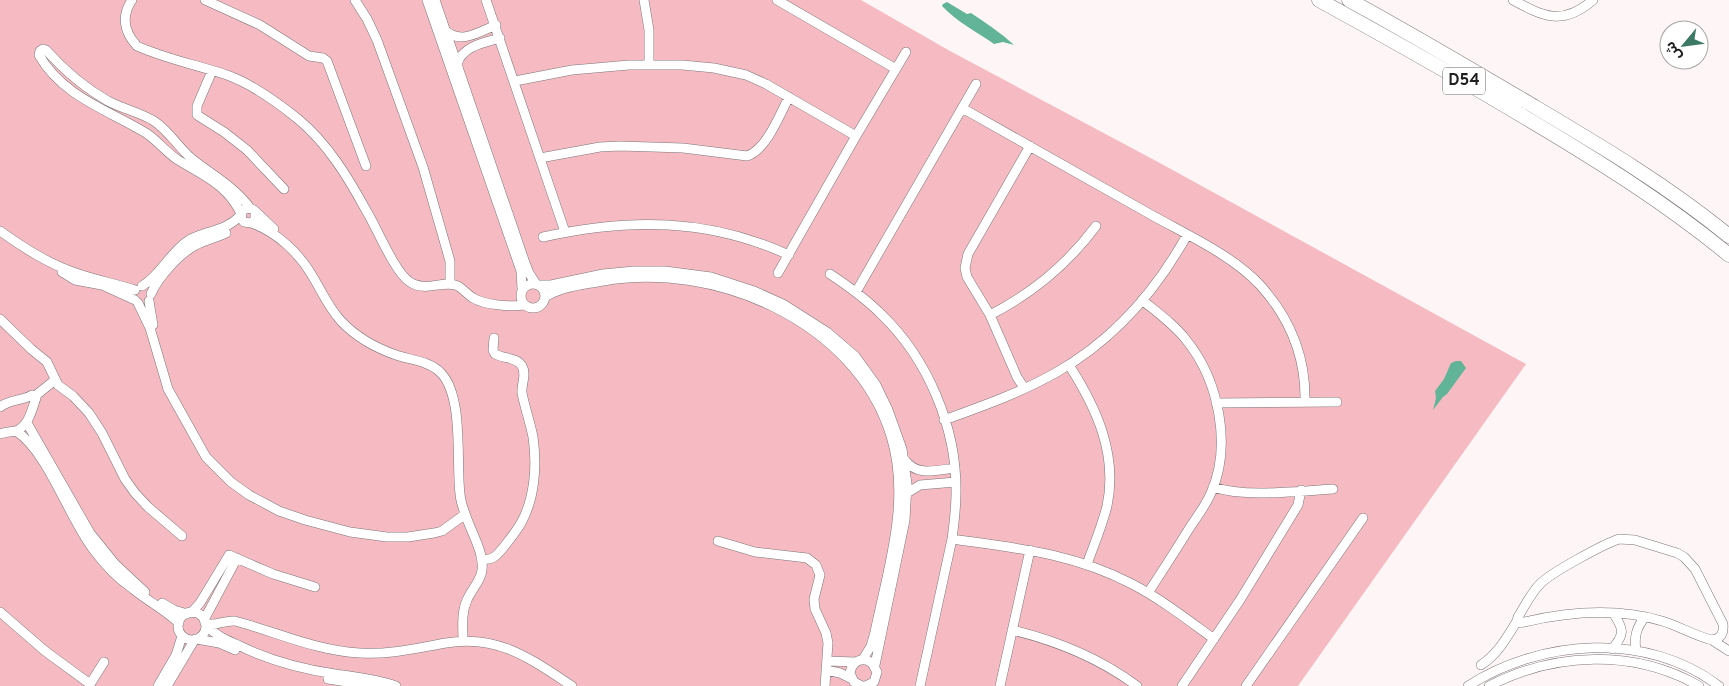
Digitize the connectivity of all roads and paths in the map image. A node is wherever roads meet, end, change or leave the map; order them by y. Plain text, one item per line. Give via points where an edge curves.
1 (132, 0) edge
2 (205, 0) edge
3 (355, 0) edge
4 (427, 0) edge
5 (435, 0) edge
6 (486, 0) edge
7 (644, 0) edge
8 (777, 0) edge
9 (1319, 0) edge
10 (1349, 0) edge
11 (1512, 0) edge
12 (1593, 0) edge
13 (496, 25) junction
14 (445, 30) junction
15 (500, 38) junction
16 (906, 52) dead end
17 (457, 64) junction
18 (649, 64) junction
19 (896, 69) junction
20 (212, 71) junction
21 (515, 81) junction
22 (976, 84) dead end
23 (789, 97) junction
24 (962, 108) junction
25 (856, 136) junction
26 (1030, 146) junction
27 (540, 158) junction
28 (366, 166) dead end
29 (284, 189) dead end
30 (253, 210) junction
31 (245, 219) junction
32 (1096, 226) dead end
33 (0, 231) edge
34 (565, 232) junction
35 (1187, 235) junction
36 (1729, 236) edge
37 (544, 237) dead end
38 (789, 254) junction
39 (1729, 255) edge
40 (778, 273) dead end
41 (830, 274) dead end
42 (86, 280) junction
43 (450, 284) junction
44 (538, 284) junction
45 (139, 288) junction
46 (521, 291) junction
47 (856, 292) junction
48 (545, 297) junction
49 (150, 298) junction
50 (1142, 300) junction
51 (136, 301) junction
52 (500, 304) junction
53 (524, 305) junction
54 (990, 315) junction
55 (0, 319) edge
56 (154, 334) junction
57 (494, 338) dead end
58 (1069, 365) junction
59 (55, 380) junction
60 (1024, 388) junction
61 (0, 395) edge
62 (35, 396) junction
63 (10, 401) junction
64 (1306, 402) junction
65 (1337, 402) dead end
66 (1216, 403) junction
67 (0, 408) edge
68 (944, 420) junction
69 (27, 422) junction
70 (16, 430) junction
71 (0, 434) edge
72 (904, 460) junction
73 (955, 468) junction
74 (934, 471) junction
75 (956, 482) junction
76 (935, 483) junction
77 (1213, 487) junction
78 (1333, 489) dead end
79 (1301, 490) junction
80 (907, 492) junction
81 (464, 511) junction
82 (1363, 518) dead end
83 (182, 536) dead end
84 (952, 539) junction
85 (718, 541) dead end
86 (1030, 550) junction
87 (233, 556) junction
88 (481, 558) junction
89 (1087, 564) junction
90 (315, 588) dead end
91 (1148, 593) junction
92 (1526, 604) junction
93 (0, 612) edge
94 (189, 613) junction
95 (1613, 613) junction
96 (1645, 617) junction
97 (1537, 619) junction
98 (1518, 621) junction
99 (205, 622) junction
100 (179, 623) junction
101 (1012, 630) junction
102 (1726, 633) edge
103 (182, 636) junction
104 (196, 639) junction
105 (1214, 639) junction
106 (1712, 640) junction
107 (462, 641) junction
108 (1612, 649) junction
109 (1636, 651) junction
110 (1729, 651) edge
111 (860, 661) junction
112 (104, 662) dead end
113 (827, 665) junction
114 (875, 665) junction
115 (1482, 666) dead end
116 (90, 685) edge
117 (862, 685) edge
118 (158, 686) edge
119 (167, 686) edge
120 (372, 686) edge
121 (396, 686) edge
122 (572, 686) edge
123 (825, 686) edge
124 (920, 686) edge
125 (1000, 686) edge
126 (1137, 686) edge
127 (1182, 686) edge
128 (1246, 686) edge
129 (1468, 686) edge
130 (1489, 686) edge
131 (1699, 686) edge
132 (1719, 686) edge

1 - 20 street via 125,22 128,35 137,46
2 - 28 street via 260,25 309,56 327,61
3 - 43 street via 377,40 423,167 450,261
4 - 46 street via 520,270
5 - 14 street
6 - 13 street
7 - 18 street via 649,30
8 - 19 street
9 - 39 highway, D54 via 1467,83 1606,167 1659,201
10 - 36 highway, D54 via 1615,155
11 - 12 street via 1538,13 1555,16 1577,12
13 - 14 street via 464,37
13 - 15 street
14 - 17 street
15 - 17 street via 463,52
15 - 21 street
16 - 19 street
17 - 44 street via 524,260
18 - 21 street via 572,70
18 - 23 street via 690,65 736,72
19 - 25 street
20 - 29 street via 196,106 197,115 247,150
20 - 43 street via 272,100 322,141 346,174 406,279 423,286
21 - 27 street
22 - 24 street
23 - 25 street
23 - 27 street via 764,143 754,154 747,156 682,148 620,146
24 - 26 street
24 - 47 street
25 - 38 street
26 - 35 street
26 - 54 street via 966,258 966,272
27 - 34 street
30 - 31 street via 243,210
30 - 31 street via 255,220
30 - 31 street via 237,193 186,153 162,127 98,95 46,50 40,50 39,55 46,66 60,81 95,107 144,132 175,158 220,185
30 - 81 street via 307,260 335,307 350,324 383,344 435,362 447,373 455,388 462,418
31 - 45 street via 184,244
31 - 49 street via 222,235 188,250 156,285
31 - 81 street via 270,232 301,260 335,314 352,331 386,351 431,365 444,376 457,422 460,494
32 - 54 street via 1077,250 1043,282
33 - 42 street via 54,265
34 - 37 street
34 - 38 street via 640,223 697,227 732,234
35 - 50 street
35 - 64 street via 1242,268 1278,308 1293,333 1300,355
38 - 40 street
41 - 47 street
42 - 45 street
42 - 51 street
43 - 52 street via 479,301
44 - 46 street via 530,283
44 - 48 street
44 - 72 street via 551,285 618,272 665,271 725,281 768,296 827,332 862,365 888,410
45 - 49 street via 147,288
45 - 51 street via 134,295
46 - 52 street
46 - 53 street
47 - 68 street via 886,318 910,348 933,389
48 - 53 street via 537,307
48 - 111 street via 568,287 632,277 705,283 773,307 811,330 846,358 882,412 900,482 896,530 875,632 871,646
49 - 51 street via 145,304
49 - 56 street
50 - 58 street via 1109,335
50 - 66 street via 1171,324 1192,348 1204,368
51 - 56 street
52 - 53 street
54 - 60 street
55 - 59 street via 47,362
56 - 81 street via 173,386 211,453 215,466 240,489 269,506 350,532 393,537 442,531
57 - 88 street via 495,354 517,361 523,369 522,392 534,445 534,473 531,495 518,529 493,558
58 - 60 street
58 - 89 street via 1097,415 1109,460 1107,504
59 - 62 street
59 - 83 street via 89,413 135,493
60 - 68 street
61 - 63 street
62 - 63 street
62 - 69 street
63 - 67 street
64 - 65 street
64 - 66 street
66 - 77 street via 1220,451
68 - 73 street
69 - 70 street
69 - 94 street via 80,516 107,555 146,592 168,607
70 - 71 street
70 - 100 street via 38,454 77,526 99,557 123,582
72 - 74 street via 915,470
72 - 80 street
73 - 74 street
73 - 75 street
74 - 76 street
75 - 76 street
75 - 84 street
76 - 80 street via 920,485
77 - 79 street via 1237,492
77 - 91 street
78 - 79 street
79 - 105 street via 1297,507
80 - 114 street via 905,520
81 - 88 street
82 - 128 street
84 - 86 street
84 - 124 street
85 - 113 street via 770,554 803,557 814,562 820,575 815,609 827,638
86 - 89 street
86 - 101 street
87 - 90 street
87 - 94 street
87 - 99 street
88 - 107 street via 481,576 464,608
89 - 91 street
91 - 105 street
92 - 97 street
92 - 98 street
92 - 102 street via 1550,576 1611,542 1635,540 1677,553 1690,563
93 - 116 street
94 - 99 street via 198,614
94 - 100 street
95 - 96 street
95 - 97 street via 1575,613
95 - 108 street via 1622,633
96 - 106 street
96 - 109 street via 1636,630
97 - 98 street
98 - 115 street via 1491,659
99 - 104 street via 203,635
99 - 107 street via 212,625 235,621 298,641 359,654 389,654
99 - 121 street via 220,637 278,660
100 - 103 street
101 - 125 street
101 - 126 street via 1072,649
102 - 106 street
103 - 104 street
103 - 118 street via 176,656
104 - 119 street
104 - 120 street via 219,644 286,669
105 - 127 street
106 - 110 street
107 - 122 street via 512,649
108 - 109 street
108 - 129 street via 1573,649 1531,657 1501,668
109 - 132 street via 1682,665
111 - 113 street
111 - 114 street via 870,661
111 - 117 street via 851,670
112 - 116 street
113 - 117 street
113 - 123 street
114 - 117 street via 877,676
130 - 131 street via 1540,666 1598,659 1654,667

